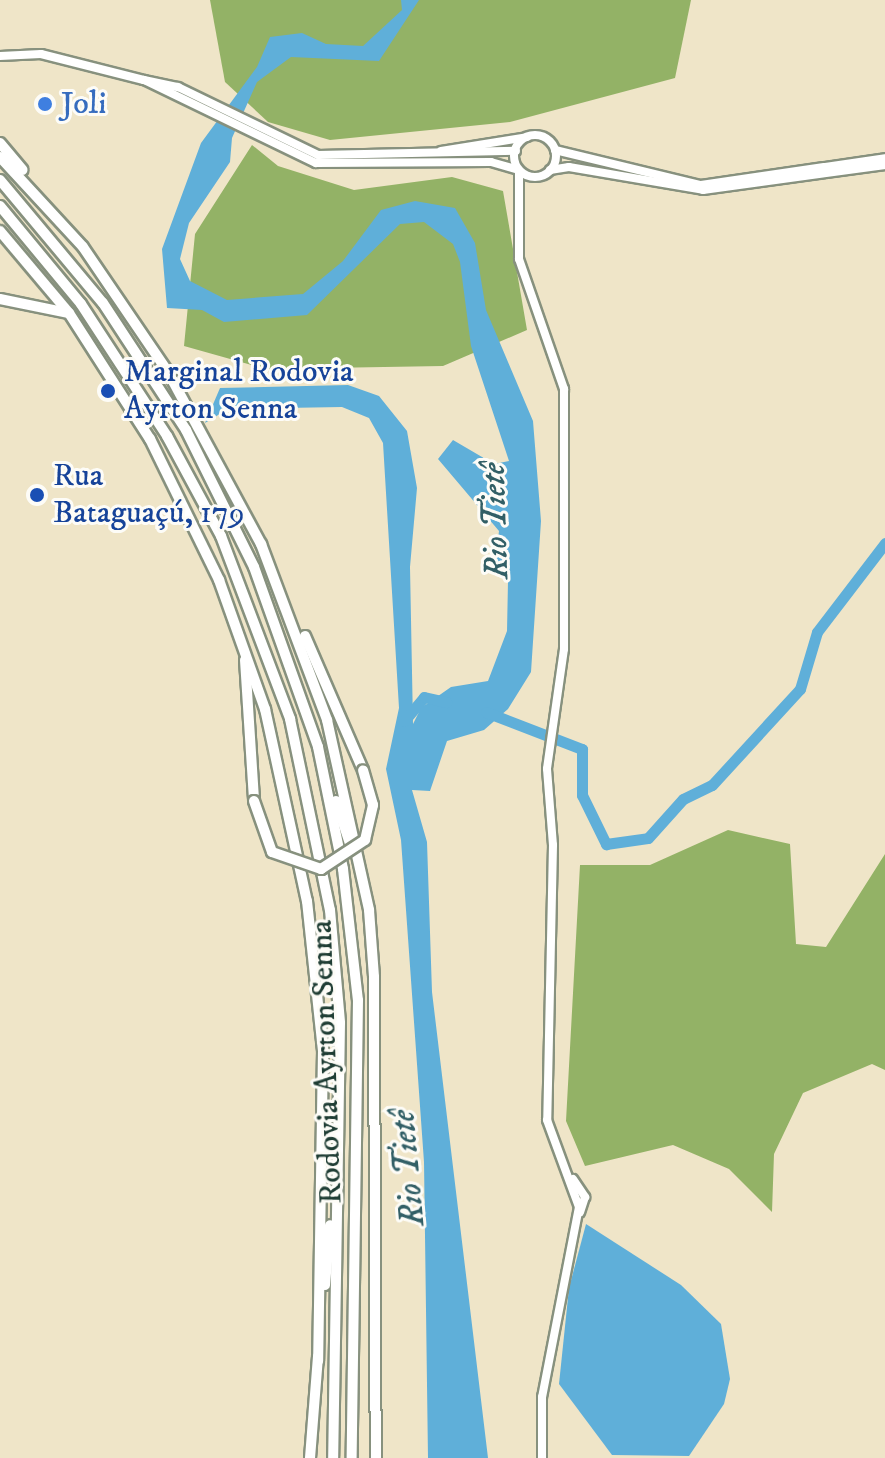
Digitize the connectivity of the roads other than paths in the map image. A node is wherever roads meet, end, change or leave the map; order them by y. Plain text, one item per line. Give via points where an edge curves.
1 (0, 56) edge
2 (243, 126) junction
3 (527, 137) junction
4 (0, 143) edge
5 (555, 150) junction
6 (516, 151) junction
7 (422, 154) junction
8 (0, 157) edge
9 (885, 158) edge
10 (885, 165) edge
11 (550, 170) junction
12 (521, 172) junction
13 (0, 180) edge
14 (31, 186) junction
15 (0, 206) edge
16 (0, 231) edge
17 (0, 242) edge
18 (24, 259) junction
19 (0, 299) edge
20 (69, 313) junction
21 (292, 614) junction
22 (241, 635) junction
23 (318, 747) junction
24 (369, 910) junction
25 (338, 1147) junction
26 (318, 1361) junction
27 (310, 1458) edge
28 (333, 1458) edge
29 (352, 1458) edge
30 (376, 1458) edge
31 (542, 1458) edge

1 - 2 main road via 41,54 147,81
2 - 7 main road via 318,155
2 - 12 main road via 316,163 491,162
3 - 5 main road via 546,138
3 - 6 main road
3 - 7 main road
4 - 14 highway
5 - 9 main road via 701,185
5 - 11 main road
6 - 7 main road
6 - 12 main road
8 - 14 highway
10 - 11 main road via 703,190 569,167
11 - 12 main road
12 - 31 main road via 519,259 564,389 566,586 549,754 547,1120 552,1149 585,1197 542,1397
13 - 23 highway, Rodovia Ayrton Senna via 103,303 186,430 254,567
14 - 21 highway via 168,372
15 - 25 highway, Rodovia Ayrton Senna via 124,364 221,536 260,630 290,719 330,910 340,1023
16 - 18 highway
17 - 18 highway
18 - 20 highway
19 - 20 highway
20 - 22 highway via 150,439
21 - 22 highway, bridge via 363,770 371,823 353,854 330,866 303,868 272,852 254,801
21 - 24 highway via 344,782
22 - 26 highway via 281,767 318,988
23 - 24 highway
23 - 29 highway, Rodovia Ayrton Senna via 343,869 358,1000
24 - 30 highway via 380,1199
25 - 26 highway
25 - 28 highway, Rodovia Ayrton Senna
26 - 27 highway

